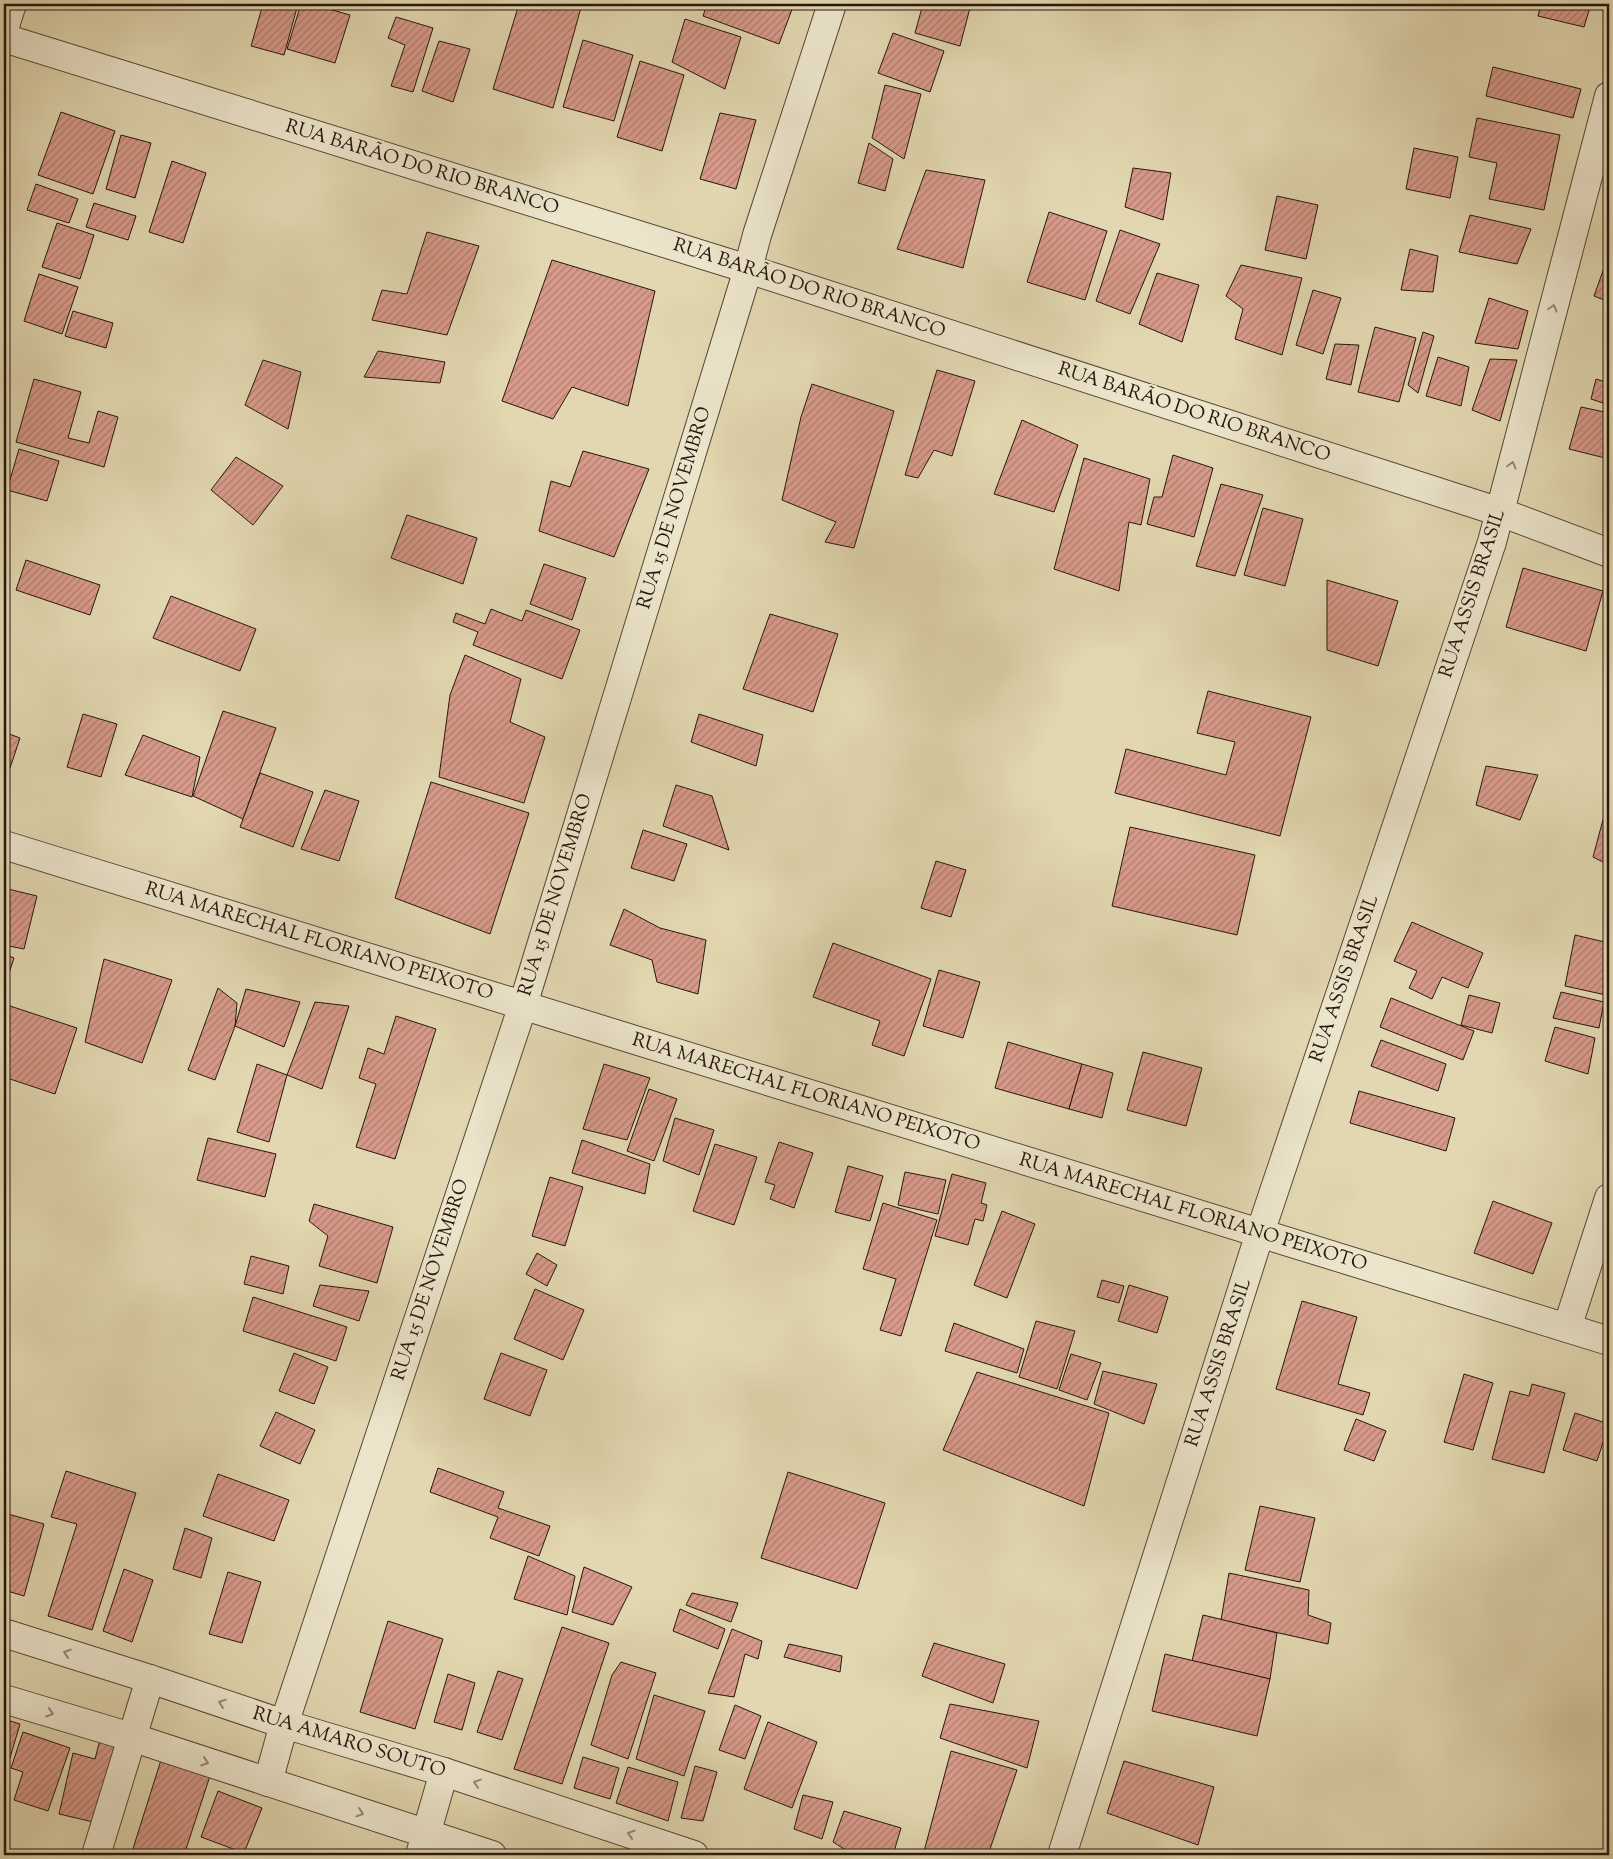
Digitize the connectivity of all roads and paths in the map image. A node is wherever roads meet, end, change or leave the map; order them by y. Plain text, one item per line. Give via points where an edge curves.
1 (12, 4) edge
2 (832, 4) edge
3 (4, 29) edge
4 (4, 38) edge
5 (1609, 96) edge
6 (748, 269) junction
7 (1500, 512) junction
8 (1609, 553) edge
9 (4, 845) edge
10 (522, 1005) junction
11 (1609, 1198) edge
12 (1260, 1233) junction
13 (1567, 1328) junction
14 (1609, 1341) edge
15 (4, 1633) edge
16 (150, 1679) junction
17 (4, 1698) edge
18 (284, 1724) junction
19 (131, 1737) junction
20 (444, 1772) junction
21 (268, 1782) junction
22 (423, 1845) edge
23 (96, 1855) edge
24 (492, 1855) edge
25 (694, 1855) edge
26 (1062, 1855) edge

1 - 3 street
2 - 6 street, RUA 15 DE NOVEMBRO
4 - 6 street, RUA BARÃO DO RIO BRANCO
7 -> 5 street, RUA ASSIS BRASIL
6 - 7 street, RUA BARÃO DO RIO BRANCO
6 - 10 street, RUA 15 DE NOVEMBRO
7 - 8 street, RUA BARÃO DO RIO BRANCO
7 - 12 street, RUA ASSIS BRASIL
9 - 10 street, RUA MARECHAL FLORIANO PEIXOTO
10 - 12 street, RUA MARECHAL FLORIANO PEIXOTO
10 - 18 street, RUA 15 DE NOVEMBRO
11 - 13 street
12 - 13 street, RUA MARECHAL FLORIANO PEIXOTO
12 - 26 street, RUA ASSIS BRASIL
13 - 14 street, RUA MARECHAL FLORIANO PEIXOTO
16 -> 15 street, RUA AMARO SOUTO
18 -> 16 street, RUA AMARO SOUTO
16 - 19 street
17 -> 19 street
18 - 20 street, RUA AMARO SOUTO
18 - 21 street, RUA 15 DE NOVEMBRO
19 -> 21 street
19 - 23 street
20 - 22 street
25 -> 20 street, RUA AMARO SOUTO
21 -> 22 street
22 - 24 street

